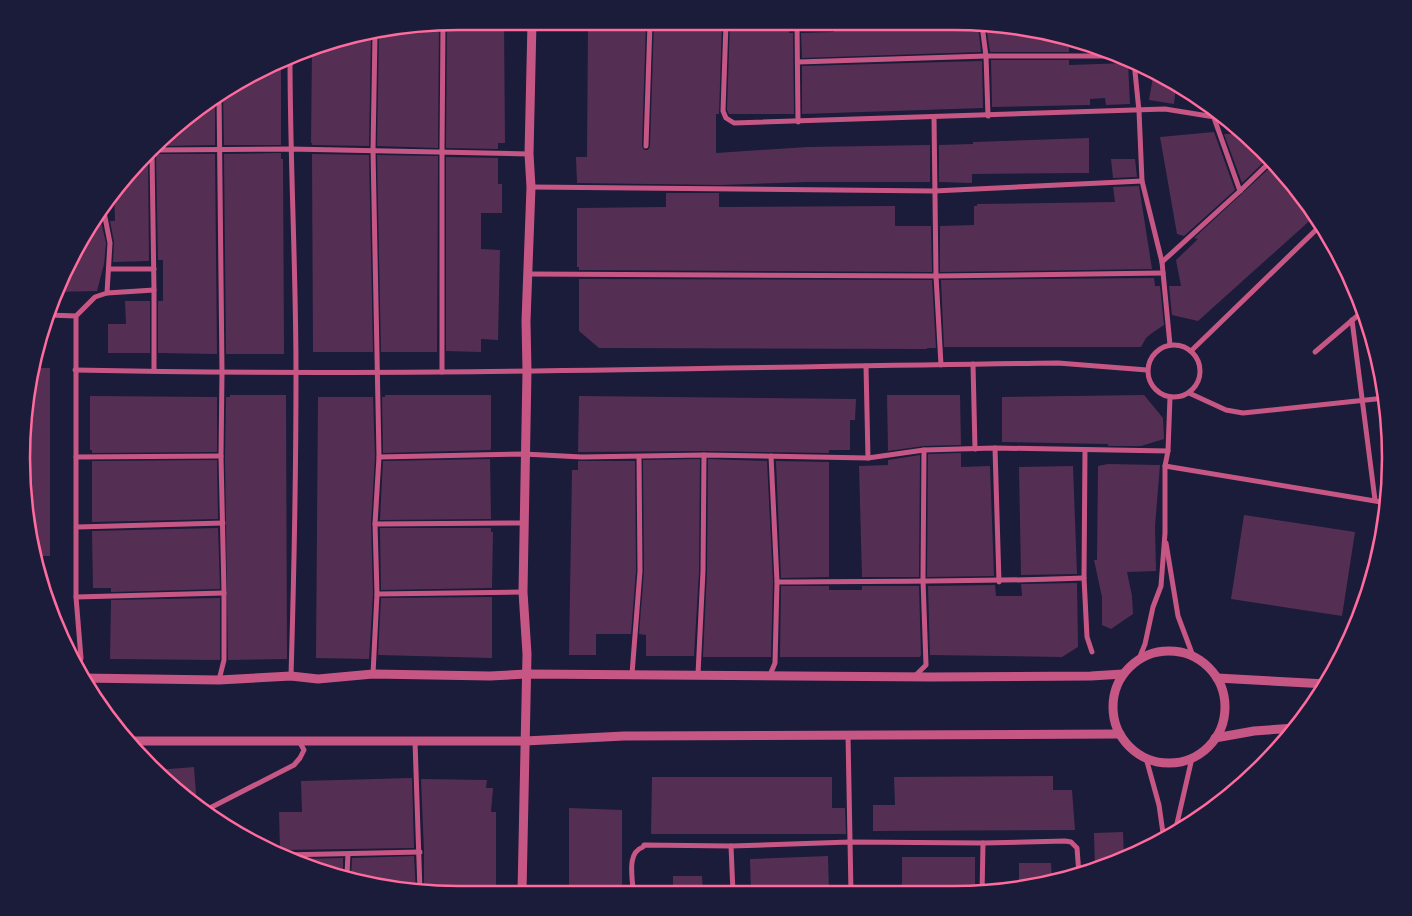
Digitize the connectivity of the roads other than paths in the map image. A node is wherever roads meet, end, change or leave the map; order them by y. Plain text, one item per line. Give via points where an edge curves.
1 (532, 30) edge
2 (650, 30) edge
3 (726, 30) edge
4 (797, 30) edge
5 (444, 31) edge
6 (983, 31) edge
7 (375, 38) edge
8 (986, 56) junction
9 (1100, 56) edge
10 (798, 62) junction
11 (290, 65) edge
12 (1135, 70) edge
13 (219, 103) edge
14 (1140, 111) junction
15 (988, 116) junction
16 (934, 117) junction
17 (1214, 118) joint
18 (798, 122) junction
19 (646, 146) dead end
20 (290, 149) junction
21 (161, 150) edge
22 (220, 150) junction
23 (373, 150) junction
24 (442, 151) junction
25 (529, 154) junction
26 (152, 158) edge
27 (1266, 165) edge
28 (1142, 181) junction
29 (530, 188) junction
30 (934, 191) junction
31 (1240, 191) junction
32 (105, 216) edge
33 (1316, 230) edge
34 (1162, 262) junction
35 (109, 269) junction
36 (154, 269) junction
37 (1163, 273) junction
38 (528, 274) junction
39 (936, 276) junction
40 (154, 290) junction
41 (107, 293) junction
42 (55, 315) edge
43 (76, 316) junction
44 (1357, 316) edge
45 (1352, 320) junction
46 (1170, 345) junction
47 (1191, 351) junction
48 (1315, 352) dead end
49 (973, 364) junction
50 (941, 365) junction
51 (866, 366) junction
52 (75, 370) junction
53 (1147, 370) junction
54 (154, 371) junction
55 (527, 371) junction
56 (222, 372) junction
57 (296, 372) junction
58 (376, 372) junction
59 (442, 372) junction
60 (1189, 393) junction
61 (1170, 397) junction
62 (1378, 399) edge
63 (1362, 400) junction
64 (995, 448) junction
65 (975, 449) junction
66 (924, 450) junction
67 (1085, 450) junction
68 (1168, 451) junction
69 (524, 454) junction
70 (704, 455) junction
71 (222, 456) junction
72 (771, 456) junction
73 (378, 457) junction
74 (639, 457) junction
75 (76, 458) junction
76 (868, 458) junction
77 (1165, 466) junction
78 (1376, 500) junction
79 (1379, 501) edge
80 (223, 523) junction
81 (524, 523) junction
82 (375, 524) junction
83 (76, 527) junction
84 (1165, 533) junction
85 (1084, 578) junction
86 (923, 580) junction
87 (777, 582) junction
88 (999, 582) junction
89 (523, 592) junction
90 (224, 593) junction
91 (377, 594) junction
92 (76, 596) junction
93 (1092, 652) dead end
94 (1193, 656) junction
95 (1139, 659) junction
96 (81, 660) edge
97 (373, 674) junction
98 (526, 674) junction
99 (632, 674) junction
100 (698, 674) junction
101 (1123, 674) junction
102 (770, 675) junction
103 (291, 676) junction
104 (915, 676) junction
105 (91, 678) edge
106 (1217, 678) junction
107 (219, 680) junction
108 (1318, 683) edge
109 (1286, 729) edge
110 (1120, 734) junction
111 (848, 735) junction
112 (1215, 738) junction
113 (137, 741) edge
114 (300, 741) junction
115 (415, 741) junction
116 (525, 741) junction
117 (1146, 758) junction
118 (1192, 758) junction
119 (211, 808) edge
120 (1177, 823) edge
121 (1163, 832) edge
122 (850, 842) junction
123 (983, 843) junction
124 (731, 846) junction
125 (420, 852) junction
126 (348, 854) junction
127 (299, 855) edge
128 (1078, 867) edge
129 (347, 871) edge
130 (420, 884) edge
131 (982, 885) edge
132 (522, 886) edge
133 (633, 886) edge
134 (733, 886) edge
135 (850, 886) edge

1 - 25 street
2 - 19 street
3 - 18 street via 723,105 726,118 738,123
4 - 10 street
5 - 24 street
6 - 8 street
7 - 23 street
8 - 9 street
8 - 10 street
8 - 15 street
10 - 18 street
11 - 20 street
12 - 14 street
13 - 22 street
14 - 15 street
14 - 17 street via 1165,110
14 - 28 street
15 - 16 street
16 - 18 street
16 - 30 street
17 - 31 street
20 - 22 street
20 - 23 street
20 - 57 street
21 - 22 street
22 - 56 street
23 - 24 street
23 - 58 street
24 - 25 street
24 - 59 street
25 - 29 street
26 - 36 street
27 - 31 street
28 - 30 street
28 - 34 street
29 - 30 street
29 - 38 street
30 - 39 street
31 - 34 street
32 - 35 street via 110,243
33 - 47 street
34 - 37 street
35 - 36 street
35 - 41 street
36 - 40 street
37 - 39 street
37 - 46 street
38 - 39 street
38 - 55 street
39 - 50 street
40 - 41 street
40 - 54 street
41 - 43 street via 95,297
42 - 43 street
43 - 52 street
44 - 45 street
45 - 48 street
45 - 63 street
46 - 47 street via 1180,345
46 - 53 street via 1154,353
47 - 60 street via 1200,370
49 - 50 street
49 - 53 street via 1058,362
49 - 65 street
50 - 51 street
51 - 55 street
51 - 76 street
52 - 54 street
52 - 75 street
53 - 61 street via 1152,387
54 - 56 street
55 - 59 street
55 - 69 street
56 - 57 street
56 - 71 street
57 - 58 street
57 - 103 street
58 - 59 street
58 - 73 street
60 - 61 street
60 - 63 street via 1226,410 1243,412
61 - 68 street
62 - 63 street
63 - 78 street
64 - 65 street
64 - 67 street
64 - 88 street
65 - 66 street
66 - 76 street
66 - 86 street
67 - 68 street
67 - 85 street
68 - 77 street
69 - 73 street
69 - 74 street
69 - 81 street
70 - 72 street
70 - 74 street
70 - 100 street
71 - 75 street
71 - 80 street
72 - 76 street
72 - 87 street
73 - 82 street
74 - 99 street via 640,571
75 - 83 street
77 - 78 street
77 - 84 street
78 - 79 street
80 - 83 street
80 - 90 street
81 - 82 street
81 - 89 street
82 - 91 street
83 - 92 street
84 - 94 street via 1178,616
84 - 95 street via 1161,586
85 - 88 street
85 - 93 street via 1087,637
86 - 87 street
86 - 88 street
86 - 104 street via 926,665
87 - 102 street via 775,663
89 - 91 street
89 - 98 street
90 - 92 street
90 - 107 street via 224,660
91 - 97 street
92 - 96 street
94 - 95 street via 1170,651
94 - 106 street
95 - 101 street
97 - 98 street
97 - 103 street via 318,678
98 - 99 street
98 - 116 street
99 - 100 street
100 - 102 street
101 - 104 street
101 - 110 street via 1114,693 1112,707
102 - 104 street
103 - 107 street
105 - 107 street
106 - 108 street
106 - 112 street via 1225,708
109 - 112 street
110 - 111 street
110 - 117 street via 1131,748
111 - 116 street via 624,736
111 - 122 street
112 - 118 street
113 - 114 street
114 - 115 street
114 - 119 street via 304,750 294,765
115 - 116 street
115 - 125 street
116 - 132 street
117 - 118 street via 1169,763
117 - 121 street
118 - 120 street
122 - 123 street
122 - 124 street
122 - 135 street
123 - 128 street via 1071,842 1077,848
123 - 131 street
124 - 133 street via 644,845 632,856
124 - 134 street
125 - 126 street
125 - 130 street
126 - 127 street
126 - 129 street

